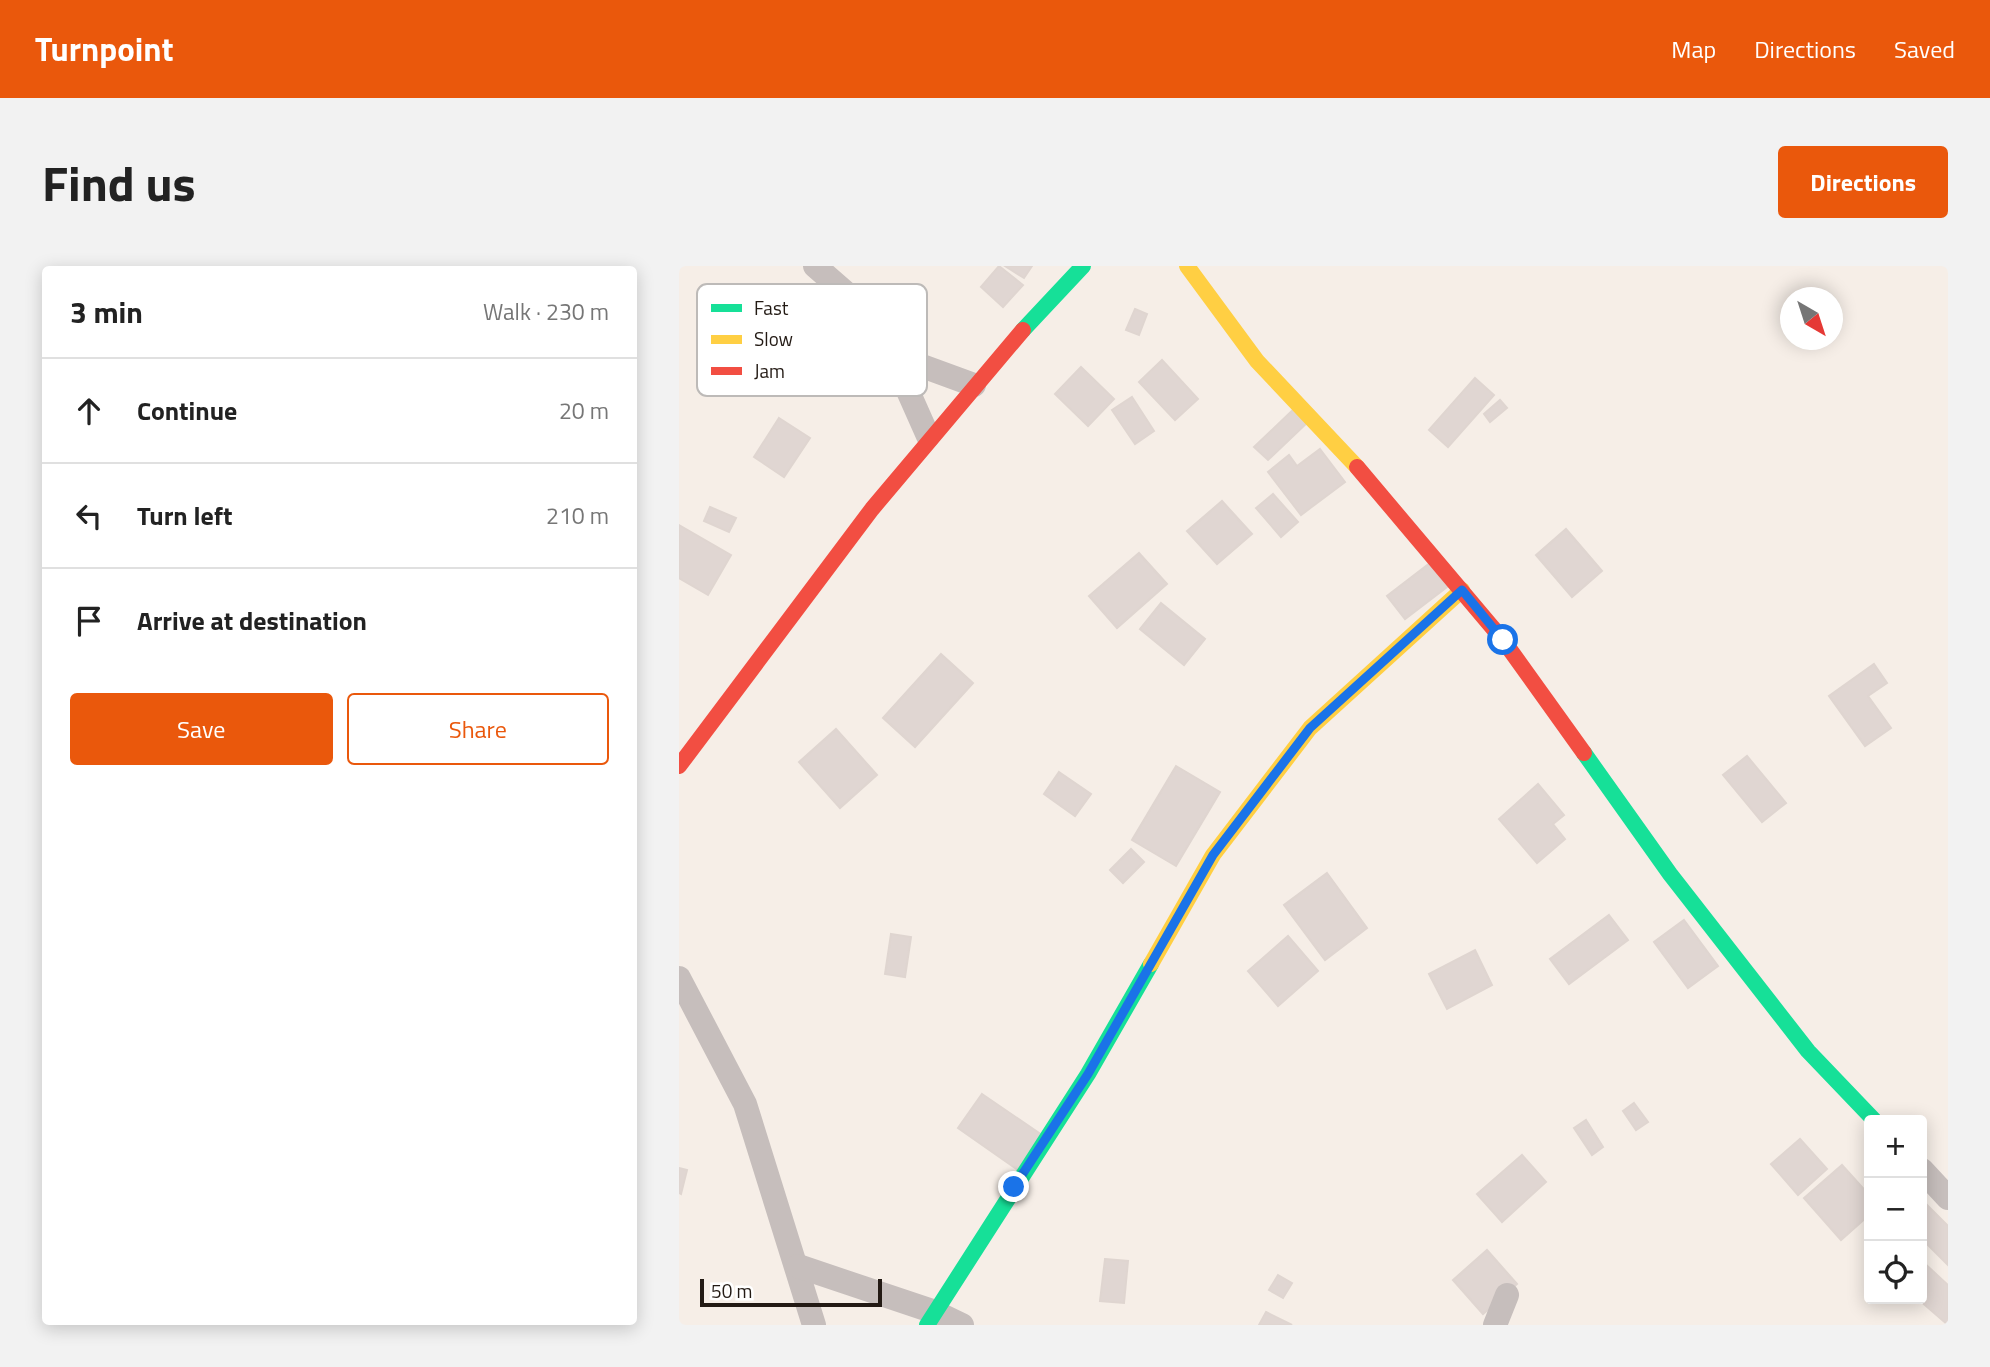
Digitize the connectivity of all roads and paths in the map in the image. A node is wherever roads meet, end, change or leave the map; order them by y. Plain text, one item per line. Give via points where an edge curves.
1 (815, 266) edge
2 (1083, 266) edge
3 (1187, 266) edge
4 (836, 284) edge
5 (927, 368) edge
6 (974, 385) junction
7 (910, 396) edge
8 (928, 436) junction
9 (1462, 590) junction
10 (679, 766) edge
11 (679, 978) edge
12 (1869, 1115) edge
13 (1927, 1175) edge
14 (1948, 1198) edge
15 (798, 1266) junction
16 (1507, 1295) dead end
17 (931, 1318) edge
18 (814, 1325) edge
19 (962, 1325) edge
20 (1495, 1325) edge

1 - 4 street
2 - 6 street
3 - 9 street via 1257,360 1375,486
5 - 6 street
6 - 8 street
7 - 8 street
8 - 10 street
9 - 12 street via 1503,640 1670,874 1808,1051
9 - 17 street via 1310,728 1213,855 1088,1074
11 - 15 street via 745,1104
13 - 14 street
15 - 17 street
15 - 18 street
16 - 20 street
17 - 19 street

